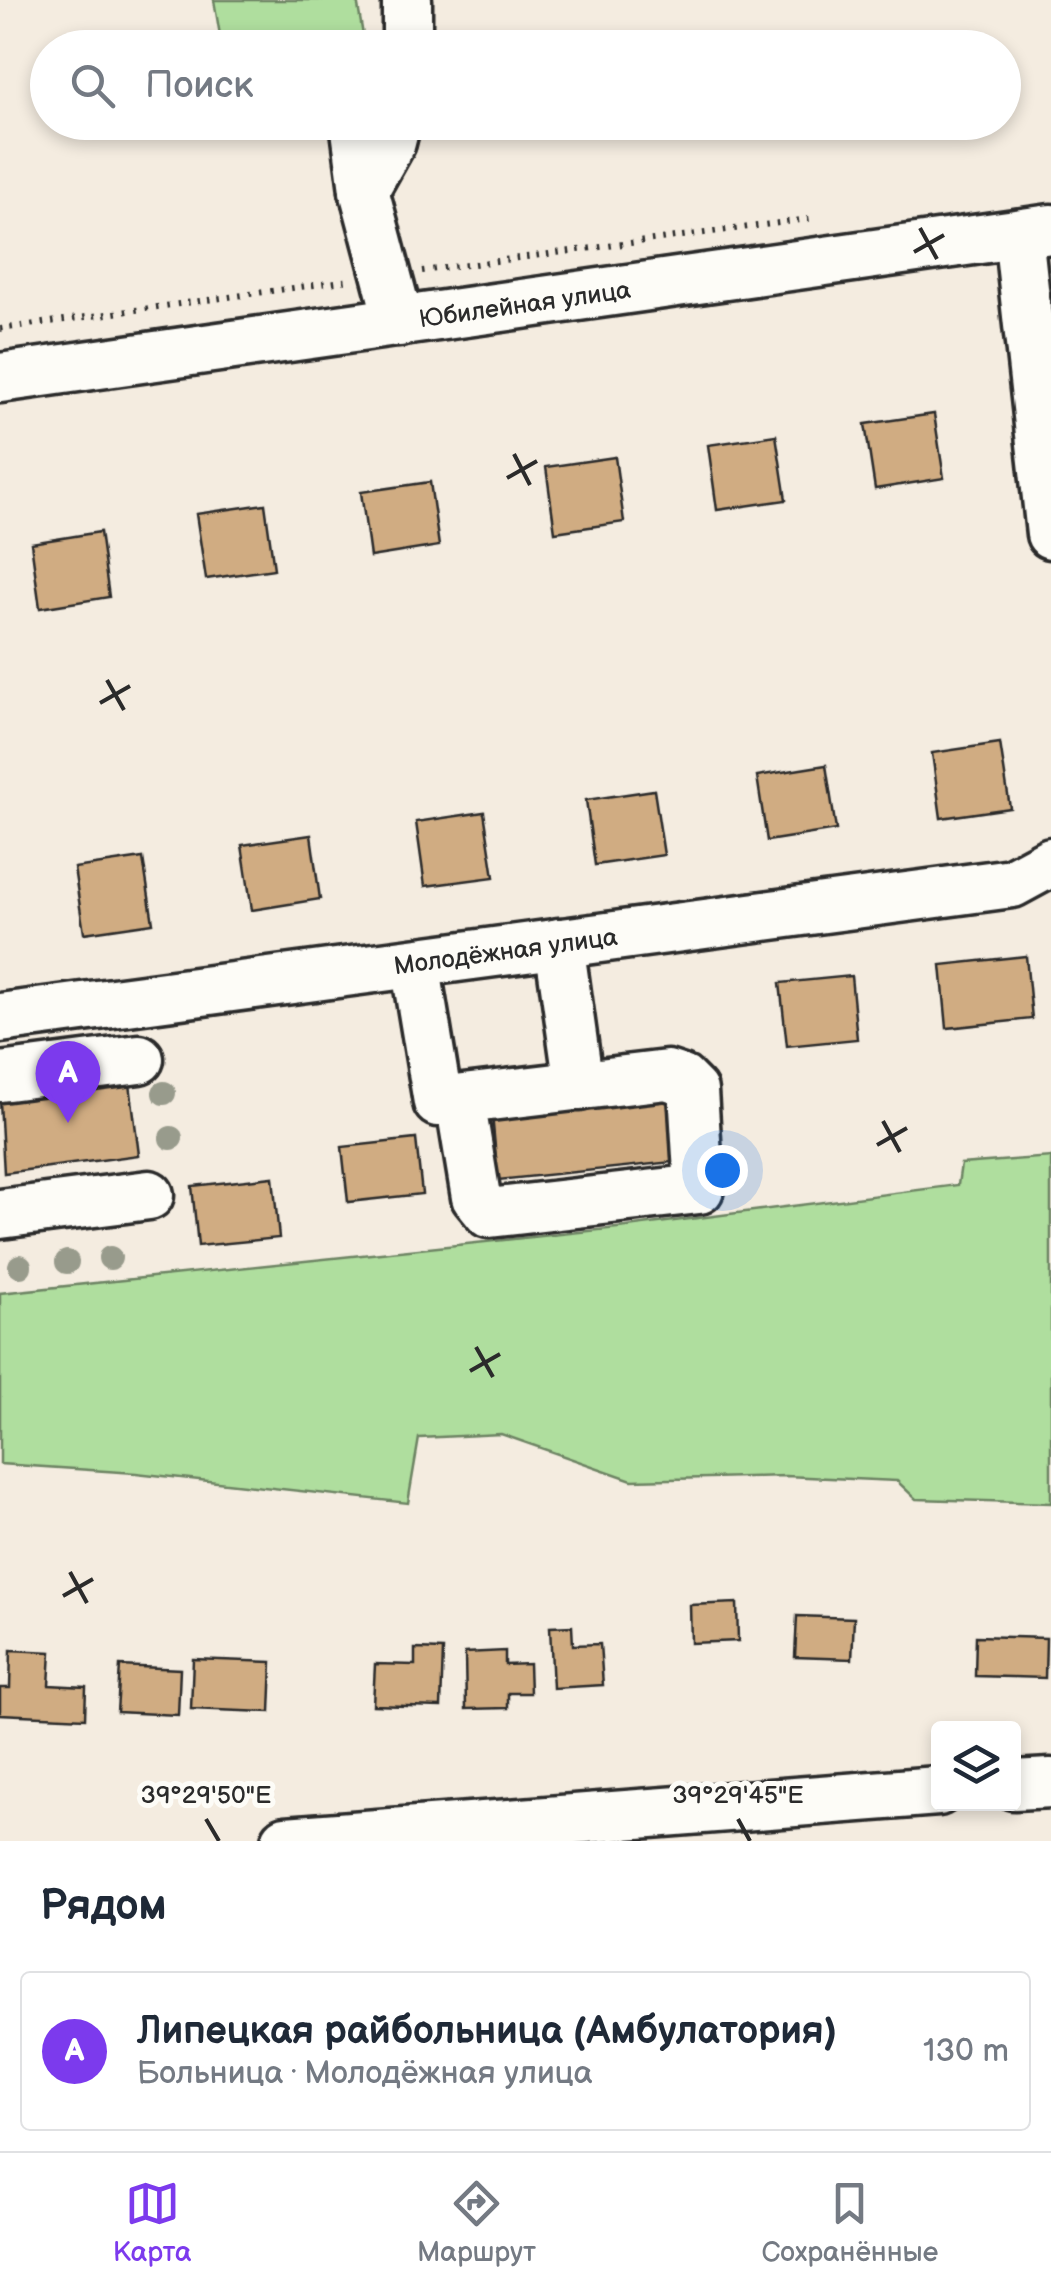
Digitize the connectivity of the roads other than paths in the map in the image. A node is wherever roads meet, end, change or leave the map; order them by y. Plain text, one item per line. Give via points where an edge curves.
1 (408, 0) edge
2 (408, 30) edge
3 (357, 140) edge
4 (392, 140) edge
5 (364, 190) junction
6 (1035, 231) edge
7 (398, 322) junction
8 (0, 378) edge
9 (1051, 534) edge
10 (1032, 872) edge
11 (559, 943) junction
12 (416, 963) junction
13 (0, 1018) edge
14 (139, 1059) dead end
15 (0, 1077) edge
16 (579, 1086) junction
17 (460, 1100) junction
18 (149, 1195) dead end
19 (0, 1214) edge
20 (1051, 1782) edge
21 (1021, 1785) edge
22 (931, 1792) edge
23 (286, 1841) edge

1 - 2 street
3 - 5 street
4 - 5 street
5 - 7 street
6 - 7 street, Юбилейная улица
6 - 9 street
7 - 8 street, Юбилейная улица
10 - 11 street, Молодёжная улица
11 - 12 street, Молодёжная улица
11 - 16 street
12 - 13 street, Молодёжная улица
12 - 17 street via 438,1102
14 - 15 street
16 - 17 street
16 - 17 street via 682,1080 694,1091 699,1189 490,1213 476,1198
18 - 19 street
20 - 21 street
22 - 23 street

